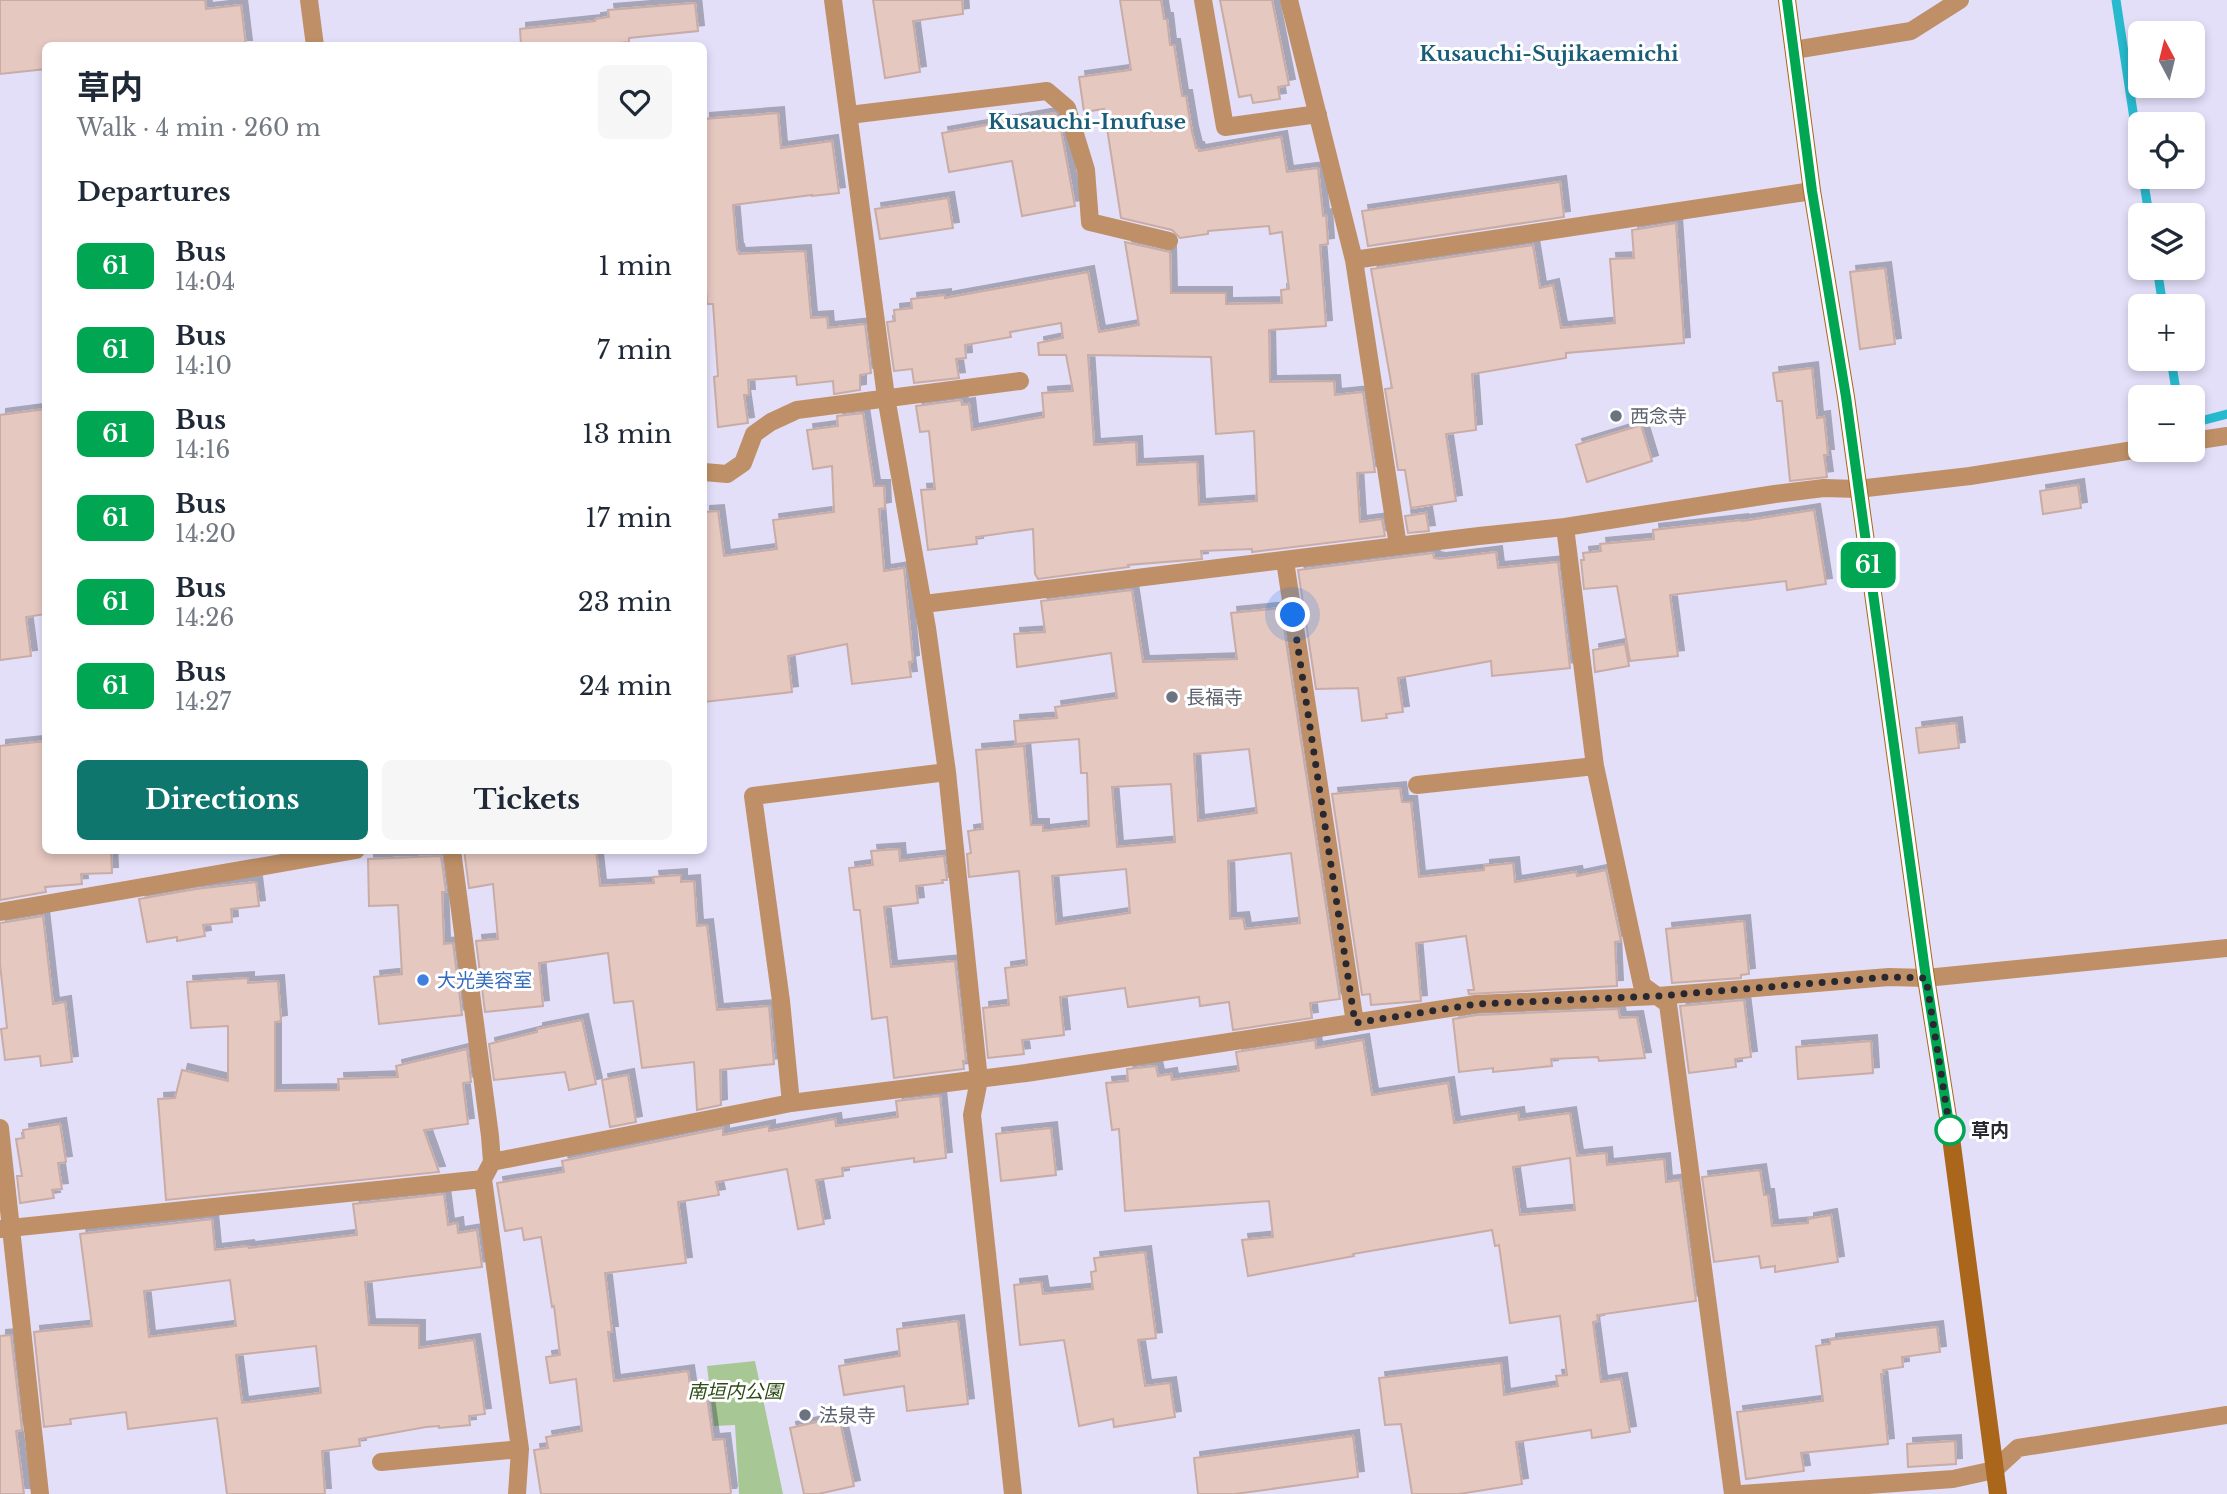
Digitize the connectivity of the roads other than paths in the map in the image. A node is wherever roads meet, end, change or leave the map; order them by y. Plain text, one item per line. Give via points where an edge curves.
1 (309, 0) edge
2 (833, 0) edge
3 (1203, 0) edge
4 (1289, 0) edge
5 (1787, 0) edge
6 (1960, 0) edge
7 (314, 42) edge
8 (1794, 50) junction
9 (1318, 114) junction
10 (849, 115) junction
11 (1812, 191) junction
12 (1168, 241) dead end
13 (1354, 260) junction
14 (1020, 381) dead end
15 (886, 397) junction
16 (2227, 436) edge
17 (2205, 439) edge
18 (2128, 451) edge
19 (707, 472) edge
20 (1858, 489) junction
21 (1565, 527) junction
22 (1398, 546) junction
23 (1285, 561) junction
24 (924, 604) junction
25 (1595, 766) junction
26 (947, 772) junction
27 (1416, 785) dead end
28 (333, 854) edge
29 (453, 854) edge
30 (0, 912) edge
31 (2227, 948) edge
32 (1926, 978) junction
33 (1658, 996) junction
34 (1355, 1023) junction
35 (979, 1080) junction
36 (791, 1103) junction
37 (0, 1128) edge
38 (492, 1162) junction
39 (483, 1179) junction
40 (5, 1229) edge
41 (2227, 1415) edge
42 (520, 1449) junction
43 (381, 1462) dead end
44 (1994, 1469) junction
45 (40, 1494) edge
46 (517, 1494) edge
47 (1013, 1494) edge
48 (1733, 1494) edge
49 (1741, 1494) edge
50 (1998, 1494) edge

1 - 7 street
2 - 10 street
3 - 9 street via 1225,127
4 - 9 street
5 - 8 street
6 - 8 street via 1911,31
8 - 11 street
9 - 13 street
10 - 12 street via 1047,91 1067,108 1086,170 1090,222
10 - 15 street
11 - 13 street
11 - 20 street
13 - 22 street
14 - 15 street
15 - 19 street via 797,411 754,435 743,463 727,474
15 - 24 street
16 - 17 street
18 - 20 street
20 - 21 street via 1774,494
20 - 32 street
21 - 22 street
21 - 25 street
22 - 23 street
23 - 24 street
23 - 34 street
24 - 26 street
25 - 27 street
25 - 33 street via 1642,985
26 - 35 street
26 - 36 street via 753,796
28 - 30 street
29 - 38 street
31 - 32 street
32 - 33 street
32 - 44 street
33 - 34 street via 1476,1004
33 - 48 street via 1668,1004
34 - 35 street
35 - 36 street
35 - 47 street via 972,1115
36 - 38 street
37 - 40 street
38 - 39 street
39 - 40 street
39 - 42 street
40 - 45 street
41 - 44 street via 2018,1448
42 - 43 street
42 - 46 street
44 - 49 street via 1953,1479
44 - 50 street

